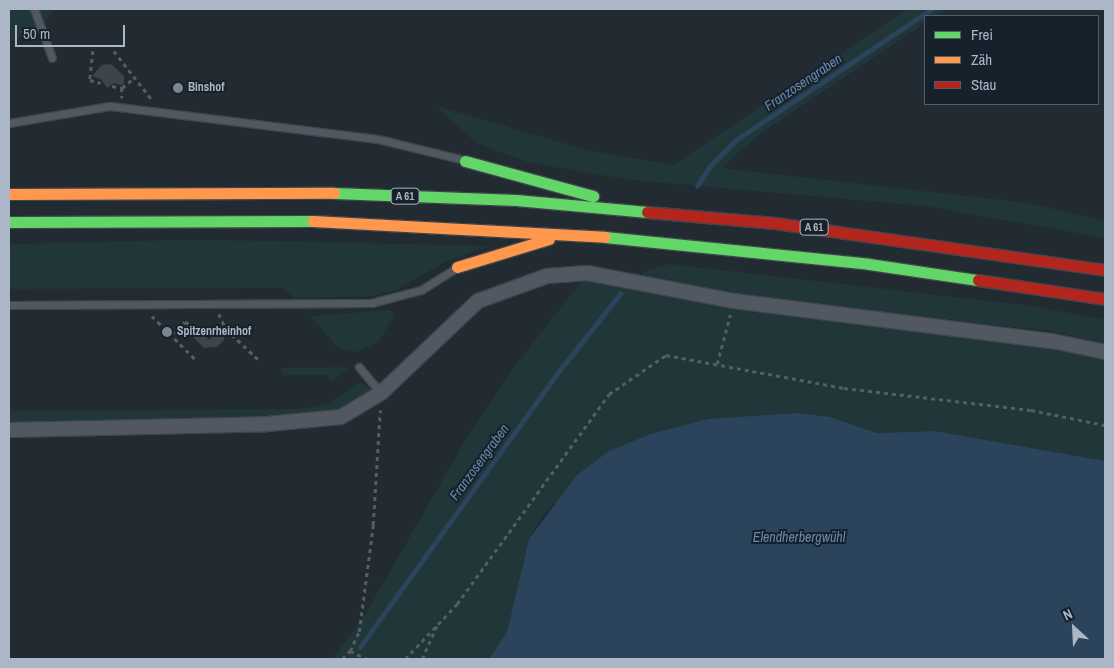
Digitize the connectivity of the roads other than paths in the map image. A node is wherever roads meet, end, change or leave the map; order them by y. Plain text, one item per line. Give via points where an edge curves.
1 (34, 9) edge
2 (52, 58) dead end
3 (9, 123) edge
4 (465, 160) joint
5 (9, 194) edge
6 (621, 208) junction
7 (9, 222) edge
8 (566, 233) junction
9 (457, 268) joint
10 (1105, 270) edge
11 (1105, 299) edge
12 (9, 305) edge
13 (1105, 352) edge
14 (359, 367) dead end
15 (381, 393) junction
16 (9, 430) edge

1 - 2 lane
3 - 4 lane via 96,106 121,107 378,138
4 - 6 highway via 574,188
5 - 6 highway, A 61 via 300,192 516,200
6 - 10 highway, A 61 via 922,241
7 - 8 highway via 293,220
8 - 9 highway
8 - 11 highway via 869,264
9 - 12 lane via 421,290 371,303
13 - 15 street via 1052,341 734,301 587,273 547,276 478,301
14 - 15 lane
15 - 16 street via 354,412 320,421

